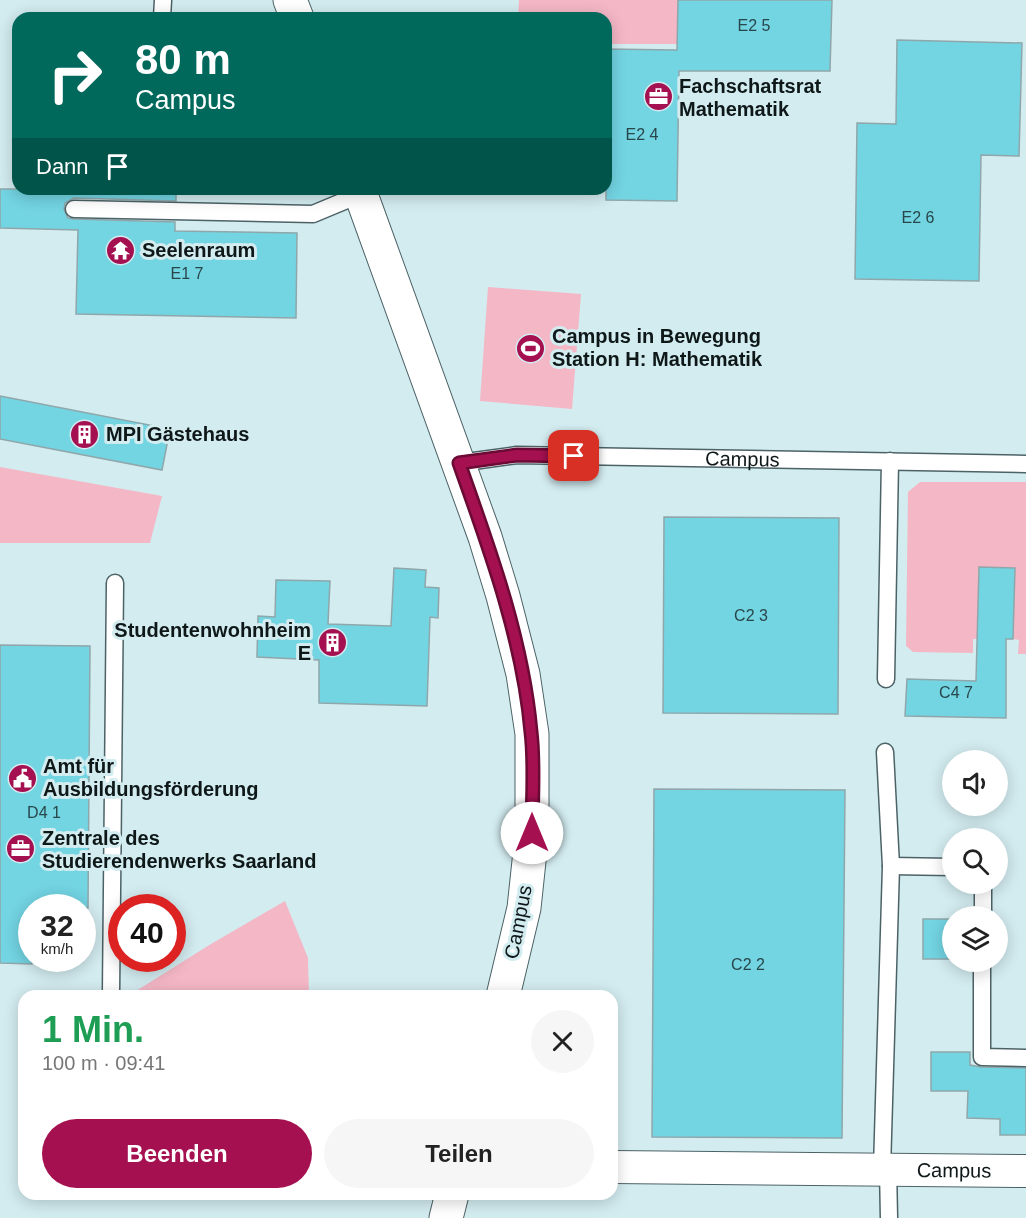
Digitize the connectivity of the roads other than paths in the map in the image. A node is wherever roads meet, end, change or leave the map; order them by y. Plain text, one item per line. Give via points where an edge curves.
1 (354, 195) edge
2 (361, 195) edge
3 (74, 209) dead end
4 (890, 461) junction
5 (459, 463) junction
6 (1026, 464) edge
7 (115, 583) dead end
8 (886, 680) dead end
9 (885, 752) dead end
10 (891, 866) junction
11 (942, 867) edge
12 (982, 972) edge
13 (111, 990) edge
14 (504, 990) edge
15 (1026, 1058) edge
16 (618, 1167) edge
17 (885, 1168) junction
18 (1026, 1171) edge
19 (889, 1218) edge

1 - 3 lane via 313,214
2 - 5 street, Campus
4 - 5 lane, Campus via 517,455
4 - 6 lane, Campus
4 - 8 lane
5 - 14 street, Campus via 503,596 523,674 532,734 532,833 524,908
7 - 13 lane
9 - 10 lane
10 - 11 lane
10 - 17 lane
12 - 15 lane via 982,1058
16 - 17 street, Campus
17 - 18 street, Campus
17 - 19 lane

